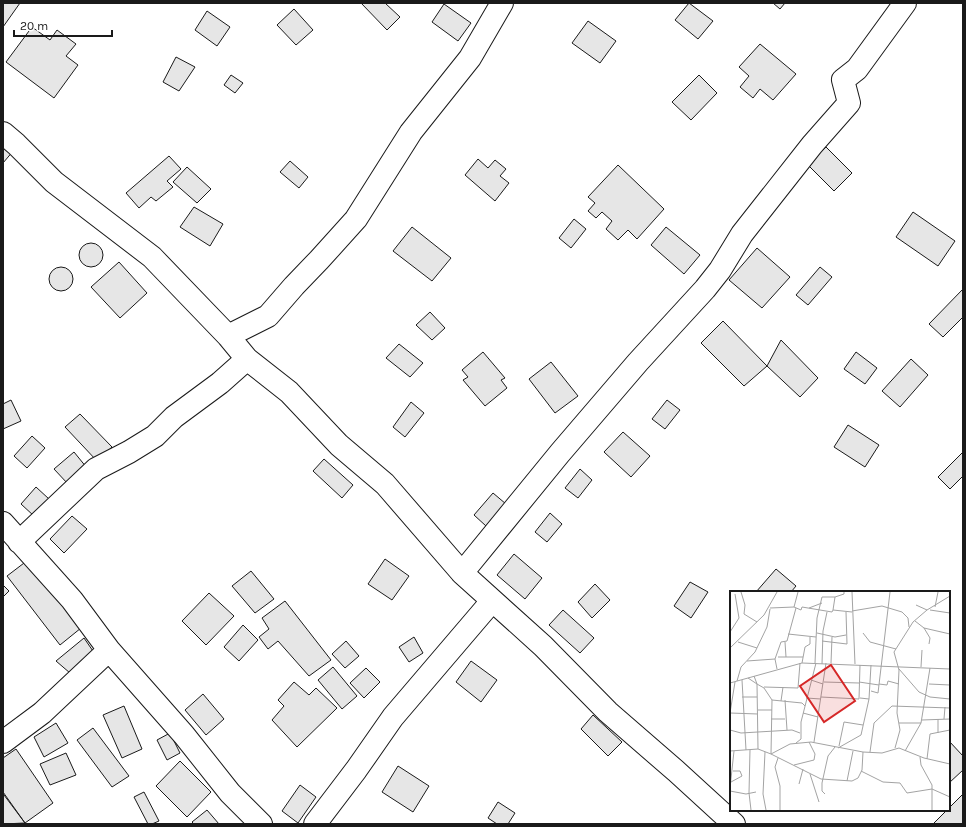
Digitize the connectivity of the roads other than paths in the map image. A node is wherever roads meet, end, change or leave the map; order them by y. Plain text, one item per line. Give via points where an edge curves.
1 (502, 3) edge
2 (905, 3) edge
3 (3, 133) edge
4 (228, 336) junction
5 (247, 359) junction
6 (3, 523) edge
7 (19, 542) junction
8 (462, 573) junction
9 (492, 601) junction
10 (109, 650) junction
11 (3, 742) edge
12 (260, 824) edge
13 (315, 824) edge
14 (734, 824) edge

1 - 4 street via 470,58 411,132 356,219 268,316
2 - 8 street via 857,69 843,80 848,103 742,234 720,270 560,453
3 - 4 street via 54,182 152,258
4 - 5 street
5 - 7 street via 174,417 155,436 96,469
5 - 8 street via 289,392 339,445 385,484
6 - 7 street
7 - 10 street via 72,600
8 - 9 street
9 - 13 street via 393,717
9 - 14 street via 543,646 608,712
10 - 11 street via 42,713
10 - 12 street via 184,735 230,793

